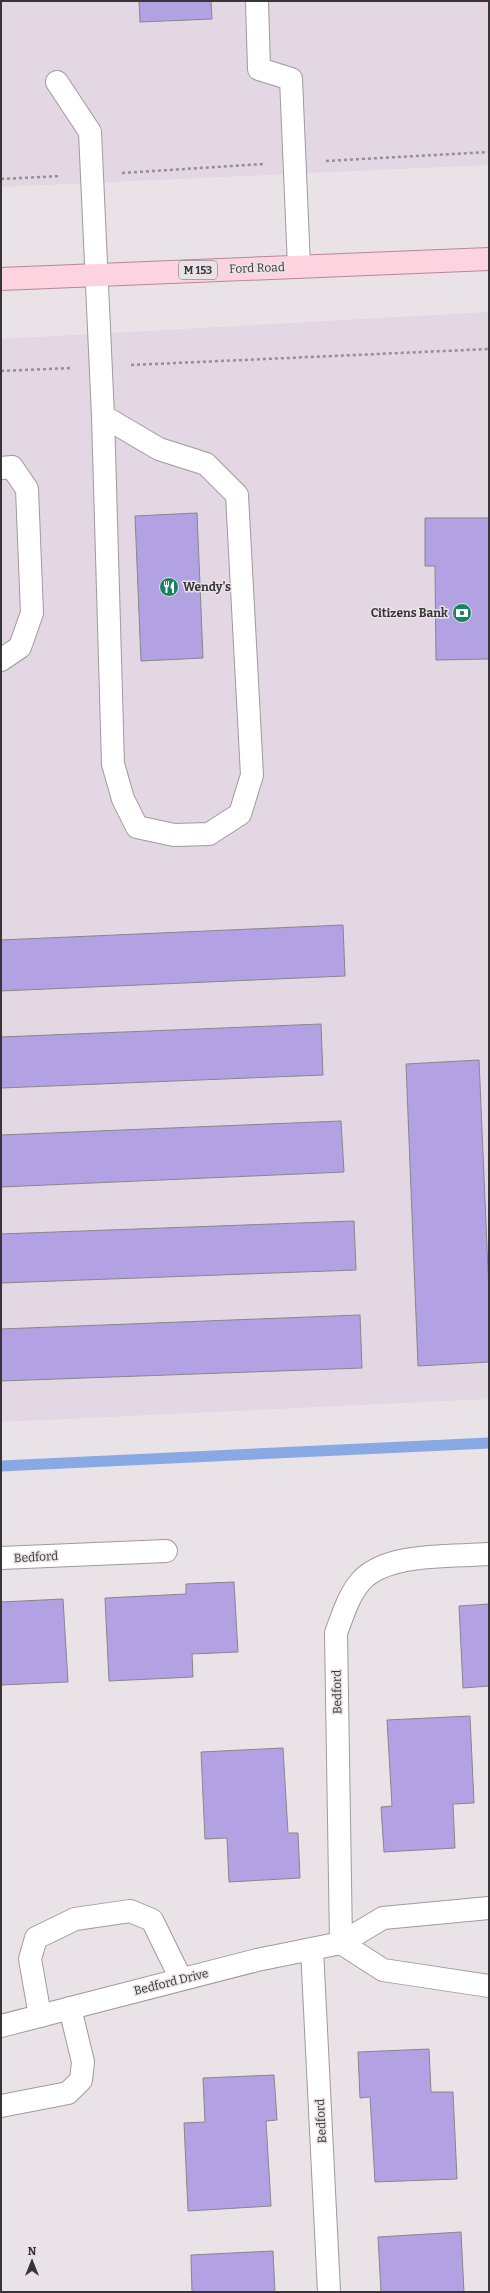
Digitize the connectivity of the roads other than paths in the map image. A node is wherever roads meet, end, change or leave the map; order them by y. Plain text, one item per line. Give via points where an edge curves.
1 (257, 1) edge
2 (57, 82) dead end
3 (489, 259) edge
4 (299, 266) junction
5 (97, 274) junction
6 (1, 279) edge
7 (103, 416) junction
8 (1, 468) edge
9 (1, 660) edge
10 (166, 1551) dead end
11 (489, 1554) edge
12 (1, 1558) edge
13 (489, 1908) edge
14 (341, 1943) junction
15 (312, 1950) junction
16 (181, 1979) junction
17 (489, 1986) edge
18 (70, 2008) junction
19 (40, 2016) junction
20 (1, 2026) edge
21 (1, 2106) edge
22 (329, 2292) edge

1 - 4 street via 259,69 291,79
2 - 5 street via 90,132
3 - 4 main road, Ford Road / M 153
4 - 5 main road, Ford Road / M 153
5 - 6 main road, Ford Road / M 153
5 - 7 street
7 - 7 street via 113,764 123,799 137,828 174,835 209,834 240,814 252,775 237,495 206,464 159,449
8 - 9 street via 12,467 27,489 32,613 20,647
10 - 12 street, Bedford
11 - 14 street, Bedford via 397,1560 376,1569 361,1581 346,1604 336,1633
13 - 14 street, Bedford Drive via 383,1918
14 - 15 street, Bedford Drive
14 - 17 street via 383,1970
15 - 16 street, Bedford Drive via 257,1960
15 - 22 street, Bedford
16 - 18 street, Bedford Drive
16 - 19 street via 152,1920 130,1911 75,1919 36,1938 30,1959
18 - 19 street, Bedford Drive
18 - 21 street via 83,2062 80,2080 68,2093
19 - 20 street, Bedford Drive

